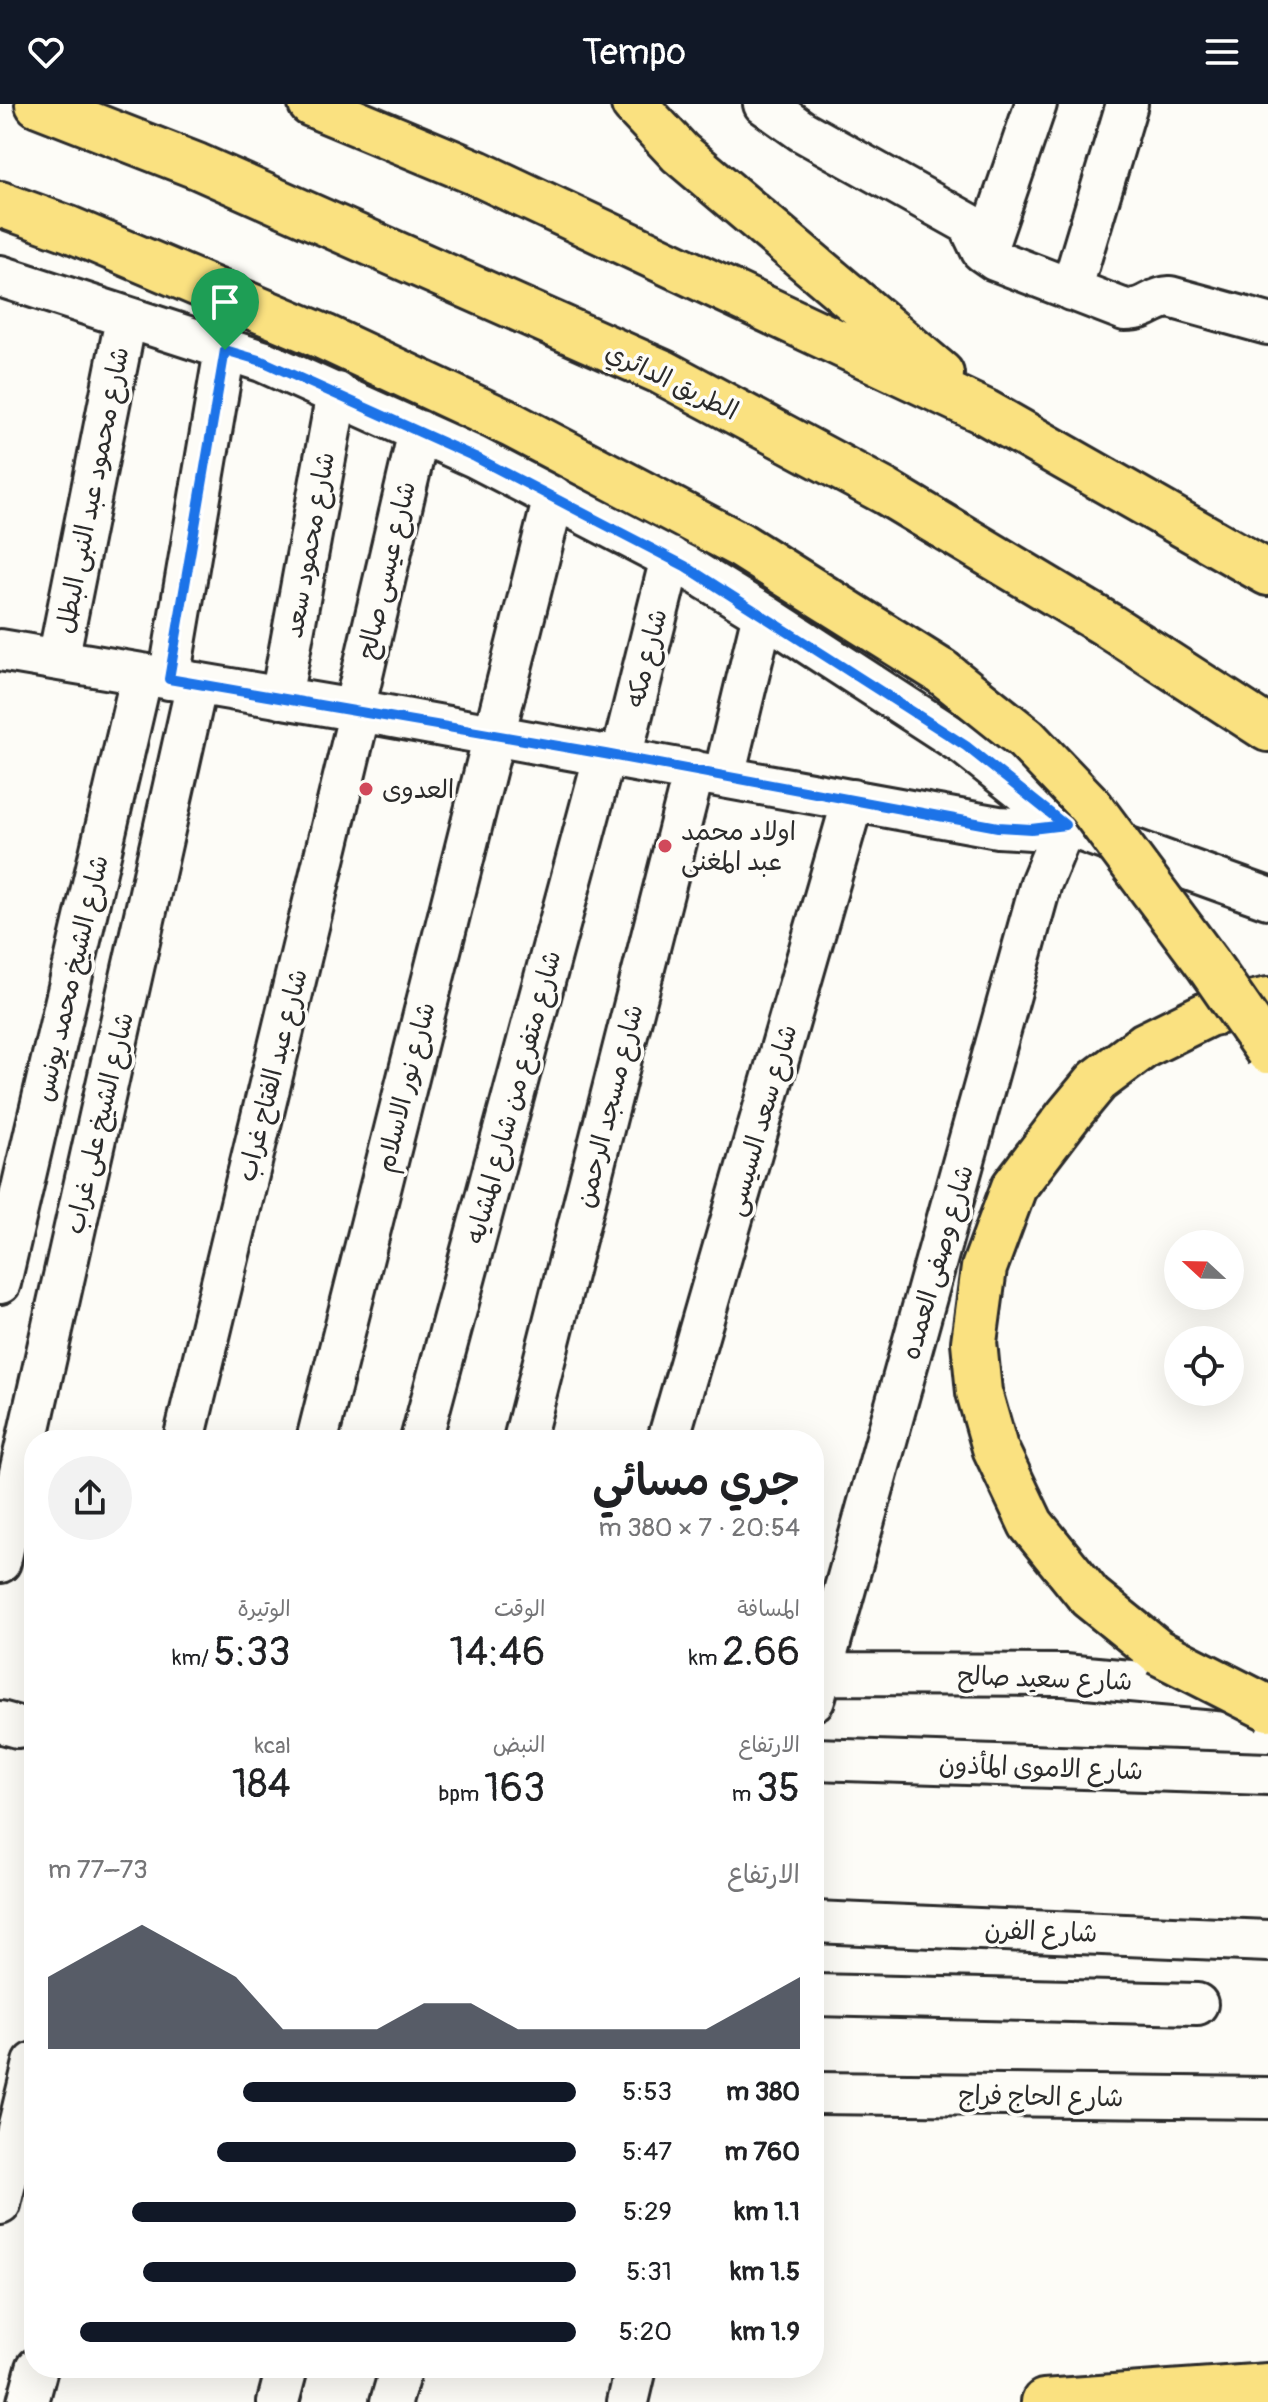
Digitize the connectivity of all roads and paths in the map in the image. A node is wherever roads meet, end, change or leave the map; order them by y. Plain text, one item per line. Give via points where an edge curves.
1 (38, 104) edge
2 (311, 104) edge
3 (634, 104) edge
4 (764, 104) edge
5 (1036, 104) edge
6 (1127, 104) edge
7 (0, 204) edge
8 (985, 253) junction
9 (0, 276) edge
10 (1071, 290) junction
11 (126, 319) junction
12 (1268, 324) edge
13 (225, 350) junction
14 (337, 393) junction
15 (985, 412) junction
16 (419, 431) junction
17 (554, 497) junction
18 (671, 558) junction
19 (1268, 573) edge
20 (763, 614) junction
21 (1, 656) edge
22 (58, 660) junction
23 (169, 678) junction
24 (281, 698) junction
25 (357, 710) junction
26 (1268, 729) edge
27 (492, 735) junction
28 (613, 756) junction
29 (709, 774) junction
30 (853, 800) junction
31 (1065, 825) junction
32 (1268, 898) edge
33 (1268, 1000) edge
34 (1268, 1051) edge
35 (52, 1059) junction
36 (111, 1071) junction
37 (0, 1283) edge
38 (30, 1430) edge
39 (186, 1430) edge
40 (319, 1430) edge
41 (424, 1430) edge
42 (527, 1430) edge
43 (671, 1430) edge
44 (24, 1456) edge
45 (0, 1562) edge
46 (824, 1665) edge
47 (824, 1687) edge
48 (1268, 1693) edge
49 (1268, 1708) edge
50 (824, 1759) edge
51 (1268, 1774) edge
52 (824, 1922) edge
53 (1268, 1941) edge
54 (824, 1995) edge
55 (1197, 2004) dead end
56 (824, 2093) edge
57 (1268, 2098) edge
58 (24, 2104) edge
59 (0, 2204) edge
60 (34, 2378) edge
61 (284, 2378) edge
62 (398, 2378) edge
63 (634, 2378) edge
64 (1268, 2386) edge
65 (28, 2402) edge
66 (278, 2402) edge
67 (391, 2402) edge
68 (628, 2402) edge
69 (1044, 2402) edge

1 - 26 main road, الطريق الدائري via 197,166 662,372 886,492
2 - 15 main road via 477,173
3 - 15 main road via 680,153
4 - 8 street via 802,131 962,219 974,228
5 - 8 street
6 - 10 street
7 - 34 main road, bridge via 324,337 512,425 740,545 942,672 1026,739 1090,806
8 - 10 street
9 - 11 street
10 - 12 street via 1125,310 1170,297
11 - 13 street
11 - 22 street, شارع محمود عبد النبى البطل
13 - 14 street
13 - 23 street
14 - 16 street
14 - 24 street, شارع محمود سعد
15 - 19 main road
16 - 17 street
16 - 25 street, شارع عيسى صالح
17 - 18 street
17 - 27 street, شارع نور الاسلام
18 - 20 street
18 - 28 street, شارع مكه
20 - 29 street, شارع مسجد الرحمن
20 - 31 street via 966,746
21 - 22 street
22 - 23 street
23 - 24 street
23 - 35 street, شارع الشيخ محمد يونس
23 - 36 street, شارع الشيخ على غراب
24 - 25 street
25 - 27 street
25 - 39 street, شارع عبد الفتاح غراب
27 - 28 street
27 - 40 street, شارع نور الاسلام
28 - 29 street
28 - 41 street, شارع متفرع من شارع المشايه
29 - 30 street
29 - 42 street, شارع مسجد الرحمن
30 - 31 street via 998,827
30 - 43 street, شارع سعد السيسى
31 - 32 street
31 - 46 street, شارع وصفى العمده via 1041,883
33 - 49 main road, bridge via 1208,1014 1145,1045 1097,1081 1014,1187 984,1268 974,1342 979,1392 995,1448 1031,1524 1090,1597 1158,1652
35 - 36 street
35 - 37 street, شارع الشيخ محمد يونس
36 - 38 street, شارع الشيخ على غراب
44 - 45 street, شارع الشيخ على غراب
47 - 48 street, شارع سعيد صالح via 1064,1675
50 - 51 street, شارع الاموى المأذون
52 - 53 street, شارع الفرن
54 - 55 street
56 - 57 street, شارع الحاج فراج
58 - 59 street
60 - 65 street
61 - 66 street
62 - 67 street
63 - 68 street
64 - 69 main road

